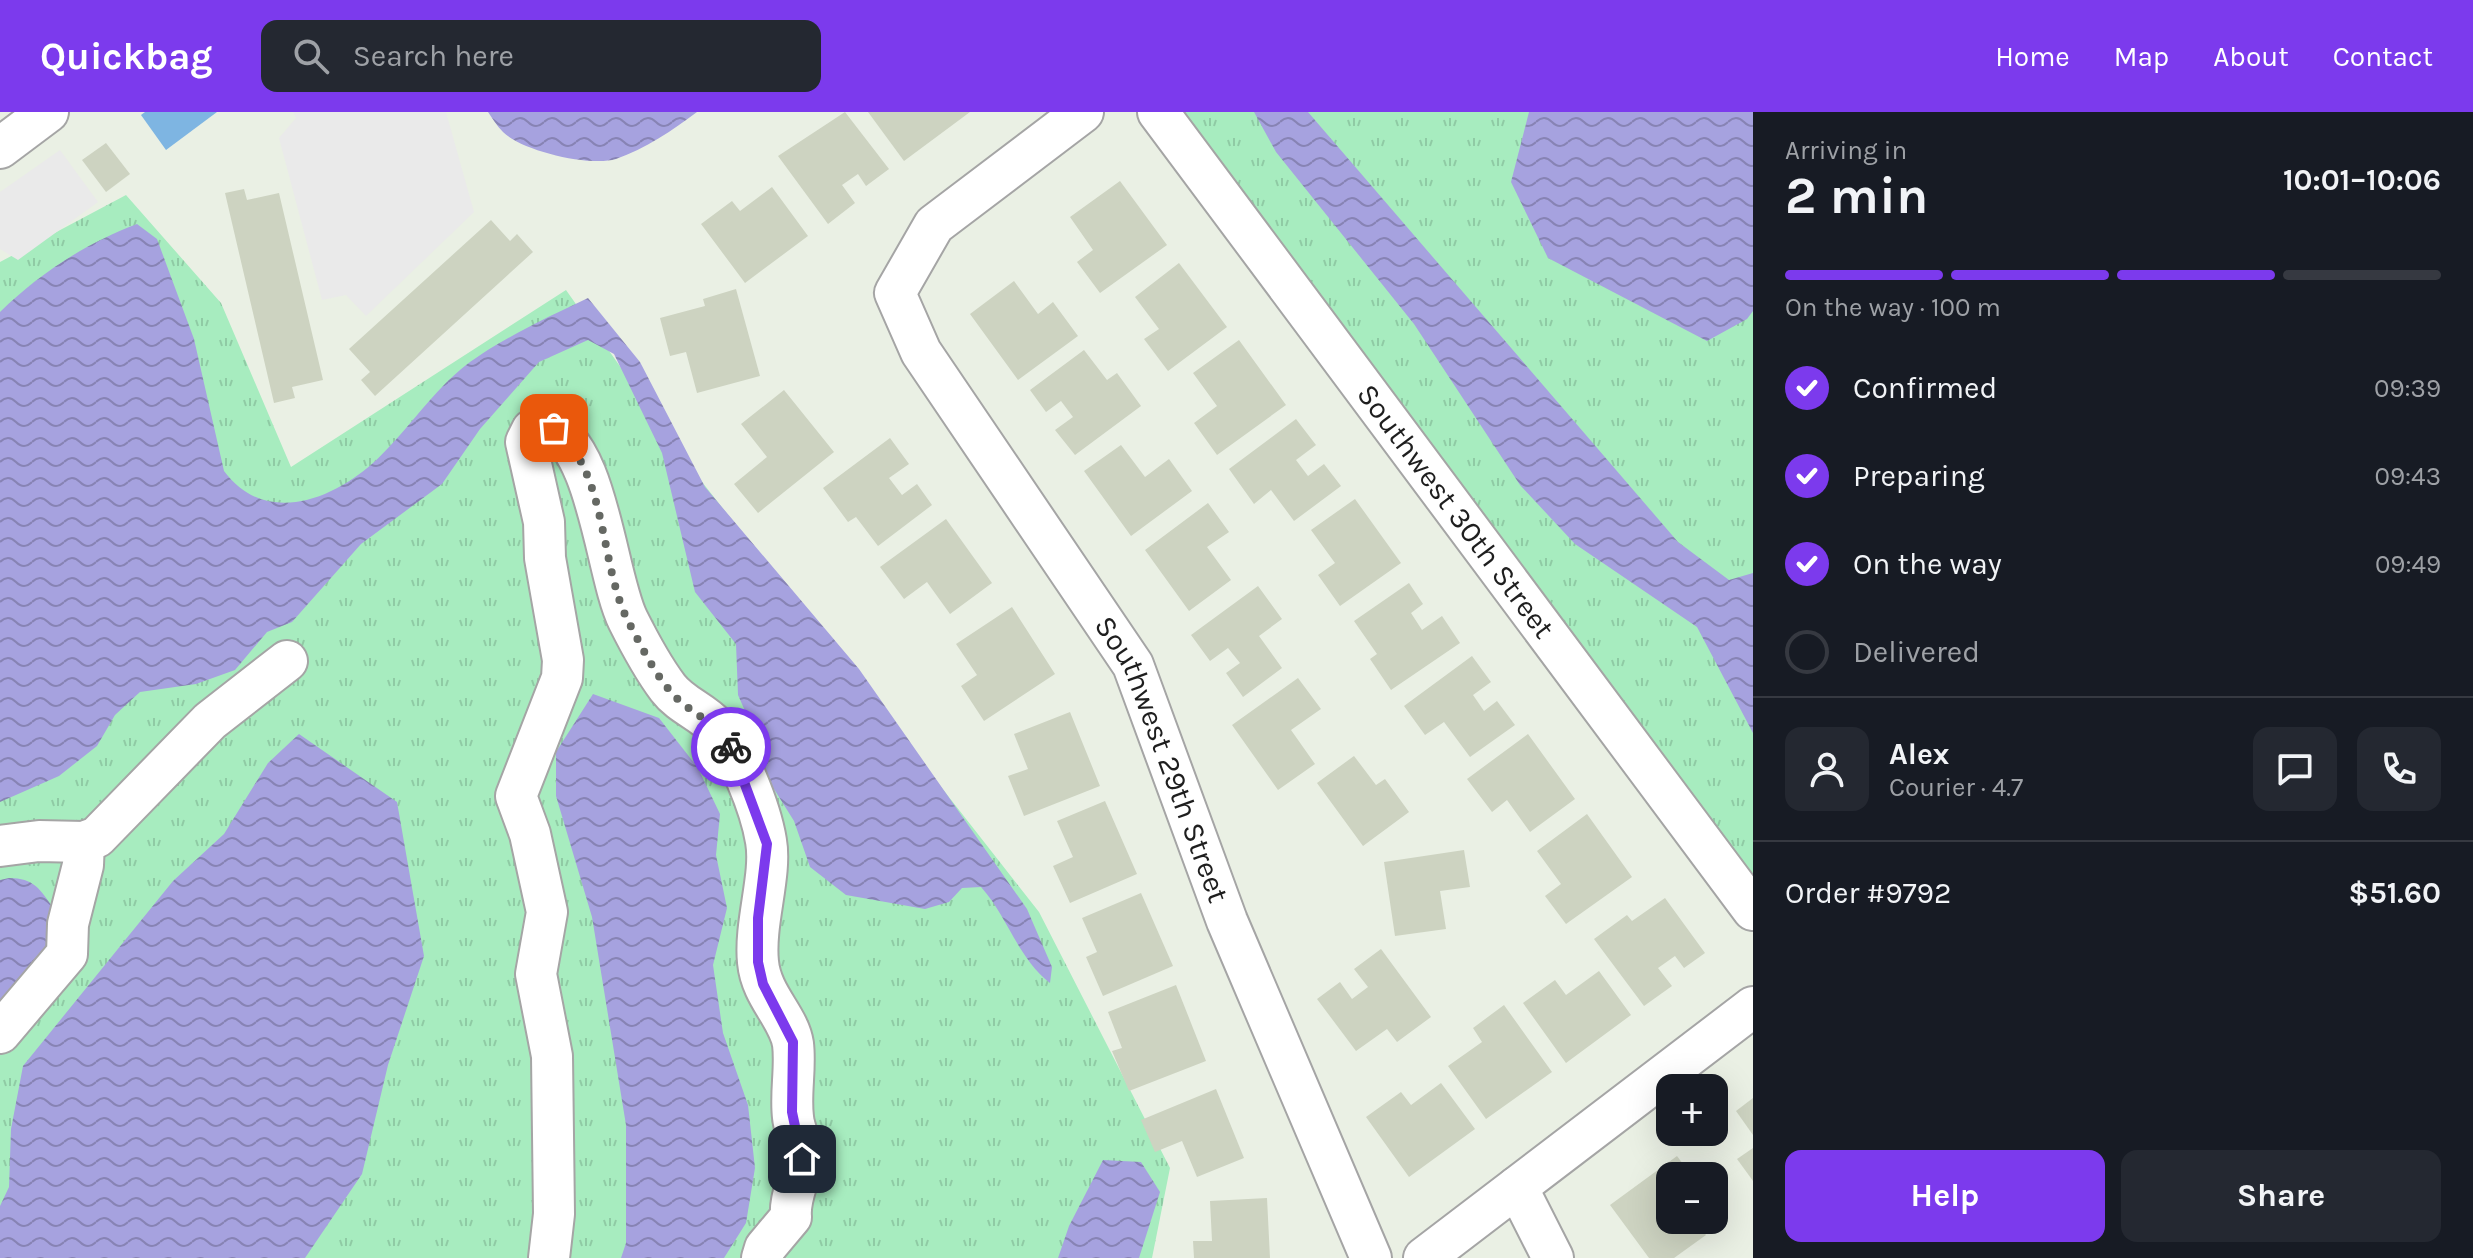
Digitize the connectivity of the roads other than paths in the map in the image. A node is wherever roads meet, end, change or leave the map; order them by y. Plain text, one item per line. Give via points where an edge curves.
1 (48, 112) edge
2 (1083, 112) edge
3 (1158, 112) edge
4 (0, 148) edge
5 (287, 661) dead end
6 (84, 842) junction
7 (0, 846) edge
8 (1753, 910) edge
9 (1753, 1007) edge
10 (0, 1033) edge
11 (1517, 1187) junction
12 (549, 1258) edge
13 (762, 1258) edge
14 (1371, 1258) edge
15 (1424, 1258) edge
16 (1553, 1258) edge

1 - 4 street
2 - 14 street, Southwest 29th Street via 934,225 895,293 921,352 1133,665 1227,921
3 - 8 street, Southwest 30th Street
5 - 6 street via 210,721 97,837
6 - 7 street
6 - 10 street via 67,954
9 - 11 street
11 - 15 street
11 - 16 street
12 - 13 street via 554,1214 552,1056 536,974 547,912 516,796 562,678 544,522 526,442 532,430 545,426 567,439 578,460 600,513 627,619 668,688 726,739 763,826 767,844 758,962 763,984 793,1042 792,1112 802,1159 791,1217

